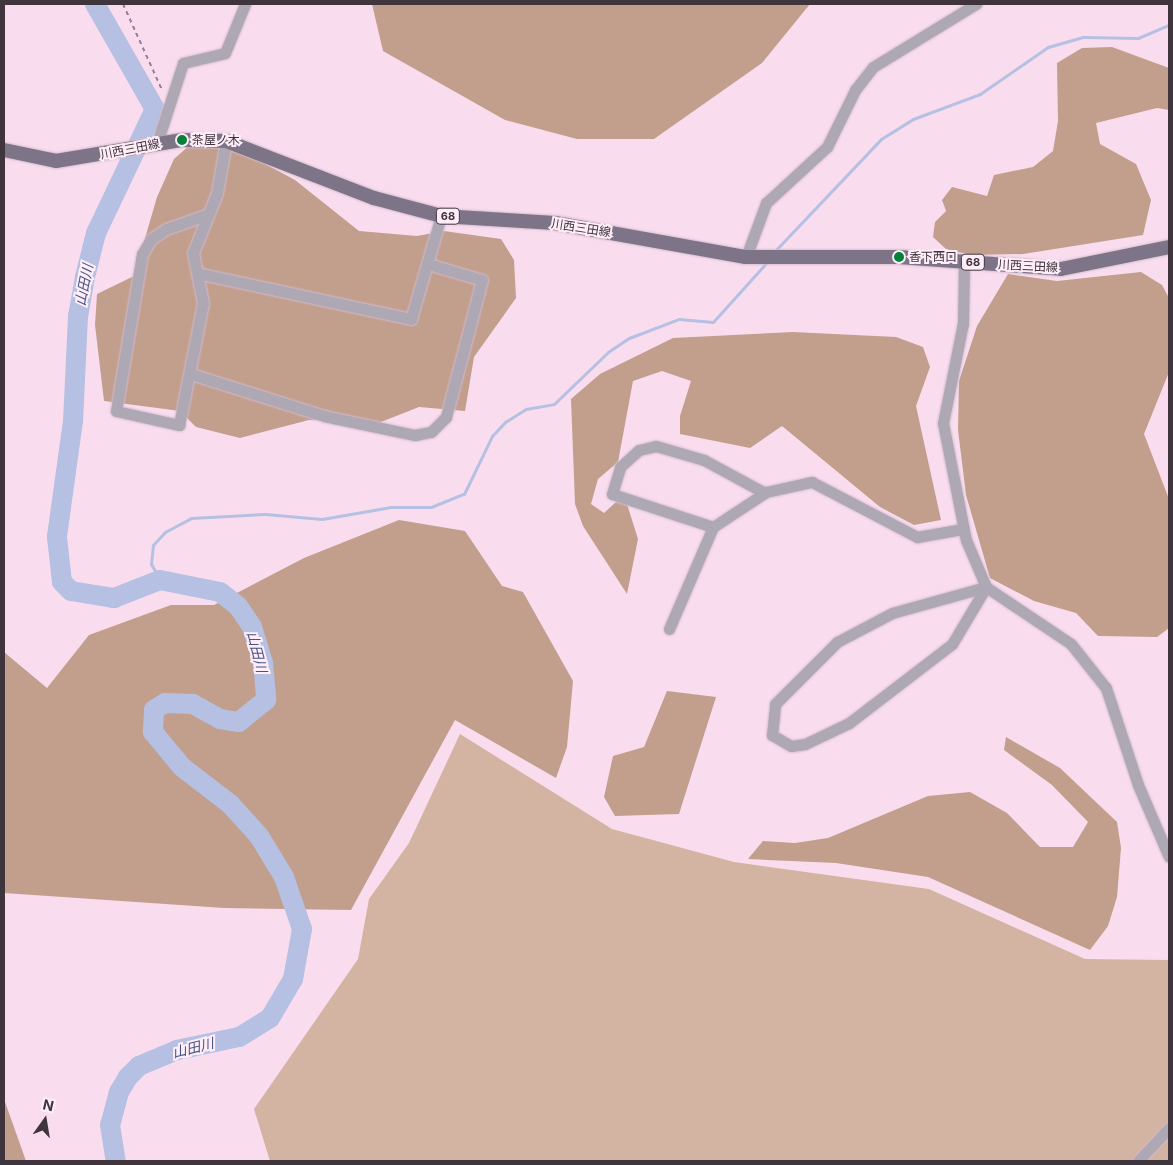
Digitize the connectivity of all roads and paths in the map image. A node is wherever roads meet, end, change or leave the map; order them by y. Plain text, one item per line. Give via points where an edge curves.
1 (123, 4) edge
2 (245, 4) edge
3 (976, 4) edge
4 (169, 102) junction
5 (226, 141) junction
6 (152, 145) junction
7 (4, 150) edge
8 (206, 215) junction
9 (441, 216) junction
10 (1169, 247) edge
11 (753, 257) junction
12 (964, 261) junction
13 (428, 264) junction
14 (197, 273) junction
15 (191, 374) junction
16 (765, 493) junction
17 (713, 528) junction
18 (963, 529) junction
19 (986, 587) junction
20 (669, 629) dead end
21 (1169, 857) edge
22 (1169, 1118) edge
23 (1165, 1132) edge
24 (1138, 1161) edge

1 - 4 path
2 - 4 street via 225,53 184,63
3 - 11 street via 873,67 855,90 827,147 766,203
4 - 6 street
5 - 6 main road, 川西三田線 / 68
5 - 8 street via 216,193
5 - 9 main road, 川西三田線 / 68 via 374,198
6 - 7 main road, 川西三田線 / 68 via 56,161
8 - 14 street via 193,253
8 - 15 street via 166,229 151,239 142,254 116,411 179,425
9 - 11 main road, 川西三田線 / 68 via 555,223
9 - 13 street
10 - 12 main road, 川西三田線 / 68 via 1061,269
11 - 12 main road, 川西三田線 / 68
12 - 18 street via 963,323 943,423
13 - 14 street via 412,319
13 - 15 street via 482,280 446,417 431,432 415,436 324,416
14 - 15 street via 203,303
16 - 17 street
16 - 17 street via 704,460 656,446 639,450 620,467 612,494
16 - 18 street via 812,482 917,537
17 - 20 street
18 - 19 street
19 - 19 street via 952,644 849,723 805,744 791,746 772,735 775,704 836,642 892,613
19 - 21 street via 1071,644 1106,688 1138,785
22 - 23 street
23 - 24 street

